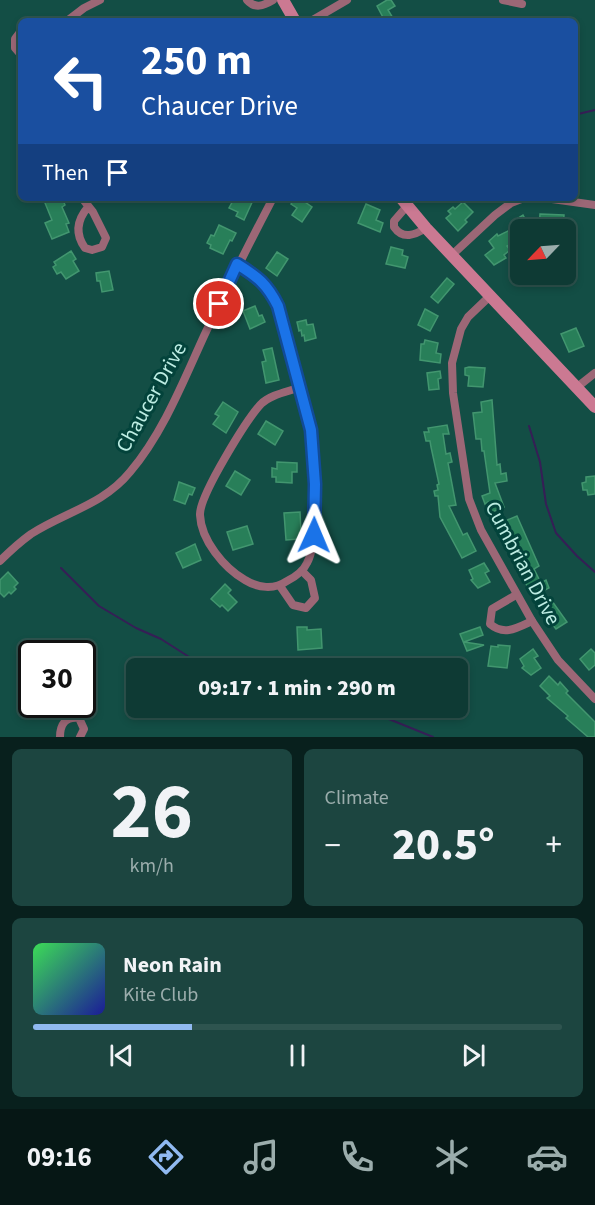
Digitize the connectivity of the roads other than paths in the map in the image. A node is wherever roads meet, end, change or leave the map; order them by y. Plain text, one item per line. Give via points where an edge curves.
1 (100, 0) edge
2 (247, 0) edge
3 (273, 0) edge
4 (283, 0) edge
5 (346, 0) edge
6 (503, 0) edge
7 (522, 4) dead end
8 (71, 18) edge
9 (293, 18) edge
10 (316, 18) edge
11 (18, 35) edge
12 (18, 52) edge
13 (84, 201) edge
14 (271, 201) edge
15 (516, 201) edge
16 (566, 201) edge
17 (404, 202) edge
18 (595, 205) edge
19 (88, 207) junction
20 (426, 228) junction
21 (452, 255) junction
22 (237, 264) junction
23 (491, 295) junction
24 (595, 373) edge
25 (298, 388) junction
26 (576, 388) junction
27 (595, 407) edge
28 (0, 561) edge
29 (302, 571) junction
30 (280, 586) junction
31 (516, 596) junction
32 (532, 621) junction
33 (595, 699) edge
34 (60, 737) edge
35 (80, 737) edge

1 - 8 street
2 - 3 street via 259,6
4 - 9 street
5 - 10 street
6 - 7 street
11 - 12 street
13 - 19 street
14 - 22 street, Chaucer Drive
15 - 21 street
16 - 18 street
17 - 20 street
17 - 20 street via 394,221 397,232 412,236
19 - 19 street via 82,214 80,242 85,248 98,249 106,238
20 - 21 street
21 - 23 street
22 - 25 street via 257,276 278,306
22 - 28 street, Chaucer Drive via 182,385 130,472 104,496 31,534
23 - 26 street
23 - 31 street, Cumbrian Drive via 468,316 461,329 452,363 453,393 473,512
24 - 26 street
25 - 29 street via 311,430 315,484 312,551
25 - 30 street via 263,402 249,418 206,493 200,514 209,542 241,578 264,587
26 - 27 street
29 - 30 street
29 - 30 street via 310,580 315,598 306,608 293,605
31 - 32 street, Cumbrian Drive
31 - 32 street via 492,609 490,624 507,631
32 - 33 street, Cumbrian Drive via 558,660
34 - 35 street via 65,720 72,717 82,723

